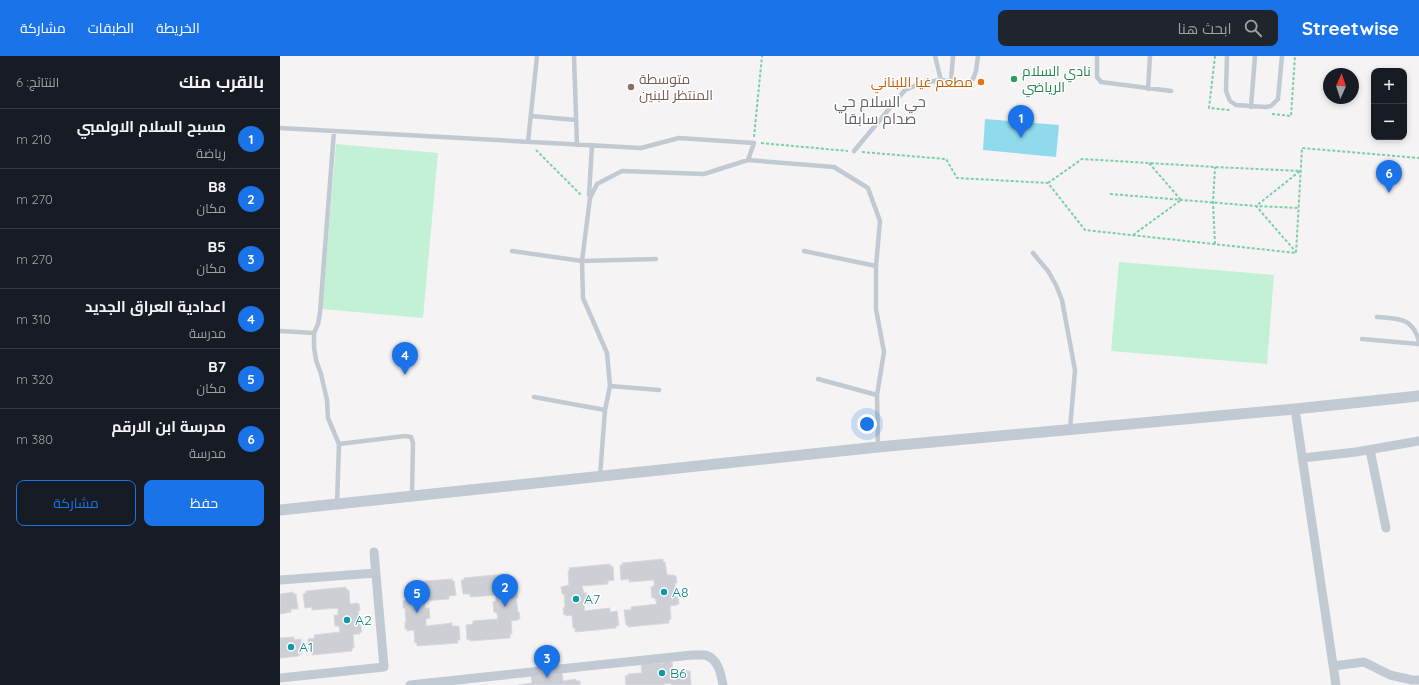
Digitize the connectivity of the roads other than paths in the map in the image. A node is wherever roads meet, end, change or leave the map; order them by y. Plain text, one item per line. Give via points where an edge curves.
1 (537, 56) edge
2 (574, 56) edge
3 (936, 56) edge
4 (953, 56) edge
5 (978, 56) edge
6 (1096, 56) edge
7 (1150, 56) edge
8 (1227, 56) edge
9 (1255, 56) edge
10 (1282, 56) edge
11 (941, 80) junction
12 (951, 81) junction
13 (1148, 89) junction
14 (1171, 91) dead end
15 (1251, 107) junction
16 (531, 116) junction
17 (576, 120) junction
18 (280, 128) edge
19 (334, 131) junction
20 (528, 142) junction
21 (577, 144) junction
22 (592, 145) junction
23 (854, 151) road end
24 (748, 160) junction
25 (589, 203) junction
26 (512, 251) dead end
27 (804, 251) dead end
28 (1033, 253) dead end
29 (656, 259) dead end
30 (582, 261) junction
31 (876, 266) junction
32 (1377, 317) dead end
33 (280, 331) edge
34 (314, 333) junction
35 (1362, 339) dead end
36 (1419, 343) edge
37 (818, 379) dead end
38 (610, 386) junction
39 (659, 390) dead end
40 (878, 395) junction
41 (1419, 396) edge
42 (534, 398) dead end
43 (1295, 409) junction
44 (605, 410) junction
45 (1070, 430) junction
46 (1419, 441) edge
47 (339, 444) junction
48 (878, 446) junction
49 (1370, 450) junction
50 (1302, 458) junction
51 (600, 476) junction
52 (412, 496) junction
53 (337, 504) junction
54 (280, 510) edge
55 (1386, 528) dead end
56 (374, 552) dead end
57 (376, 573) junction
58 (280, 580) edge
59 (1333, 666) junction
60 (280, 678) edge
61 (1419, 680) edge
62 (410, 685) edge
63 (723, 685) edge
64 (1336, 685) edge

1 - 16 lane
2 - 17 lane
3 - 11 lane
4 - 12 lane
5 - 12 lane via 973,79 961,83
6 - 13 lane via 1097,77 1101,82
7 - 13 lane
8 - 15 lane via 1227,96 1236,105
9 - 15 lane
10 - 15 lane via 1278,99 1271,106
11 - 12 lane
11 - 23 lane via 922,83 905,90
13 - 14 lane
16 - 17 lane
16 - 20 lane
17 - 21 lane
18 - 19 lane
19 - 20 lane
19 - 34 lane via 320,313
20 - 21 lane
21 - 22 lane
22 - 24 lane via 641,148 678,138 754,143
22 - 25 lane
24 - 25 lane via 704,174 622,171 597,184
24 - 31 lane via 834,167 868,188 880,221
25 - 30 lane
26 - 30 lane
27 - 31 lane
28 - 45 lane via 1048,271 1062,300 1075,370
29 - 30 lane
30 - 38 lane via 583,298 607,353
31 - 40 lane via 876,309 884,352
32 - 36 lane via 1403,319 1413,327
33 - 34 lane
34 - 47 lane via 316,360 327,400 328,418
35 - 36 lane
37 - 40 lane
38 - 39 lane
38 - 44 lane
40 - 48 lane
41 - 43 street
42 - 44 lane
43 - 45 street
43 - 50 street
44 - 51 lane
45 - 48 street
46 - 49 street
47 - 52 lane via 411,437
47 - 53 lane
48 - 51 street
49 - 50 street
49 - 55 street
50 - 59 street
51 - 52 street
52 - 53 street
53 - 54 street
56 - 57 street
57 - 58 street
57 - 60 street via 384,667
59 - 61 street via 1364,662 1390,676
59 - 64 street
62 - 63 street via 692,655 706,656 714,661 720,670

